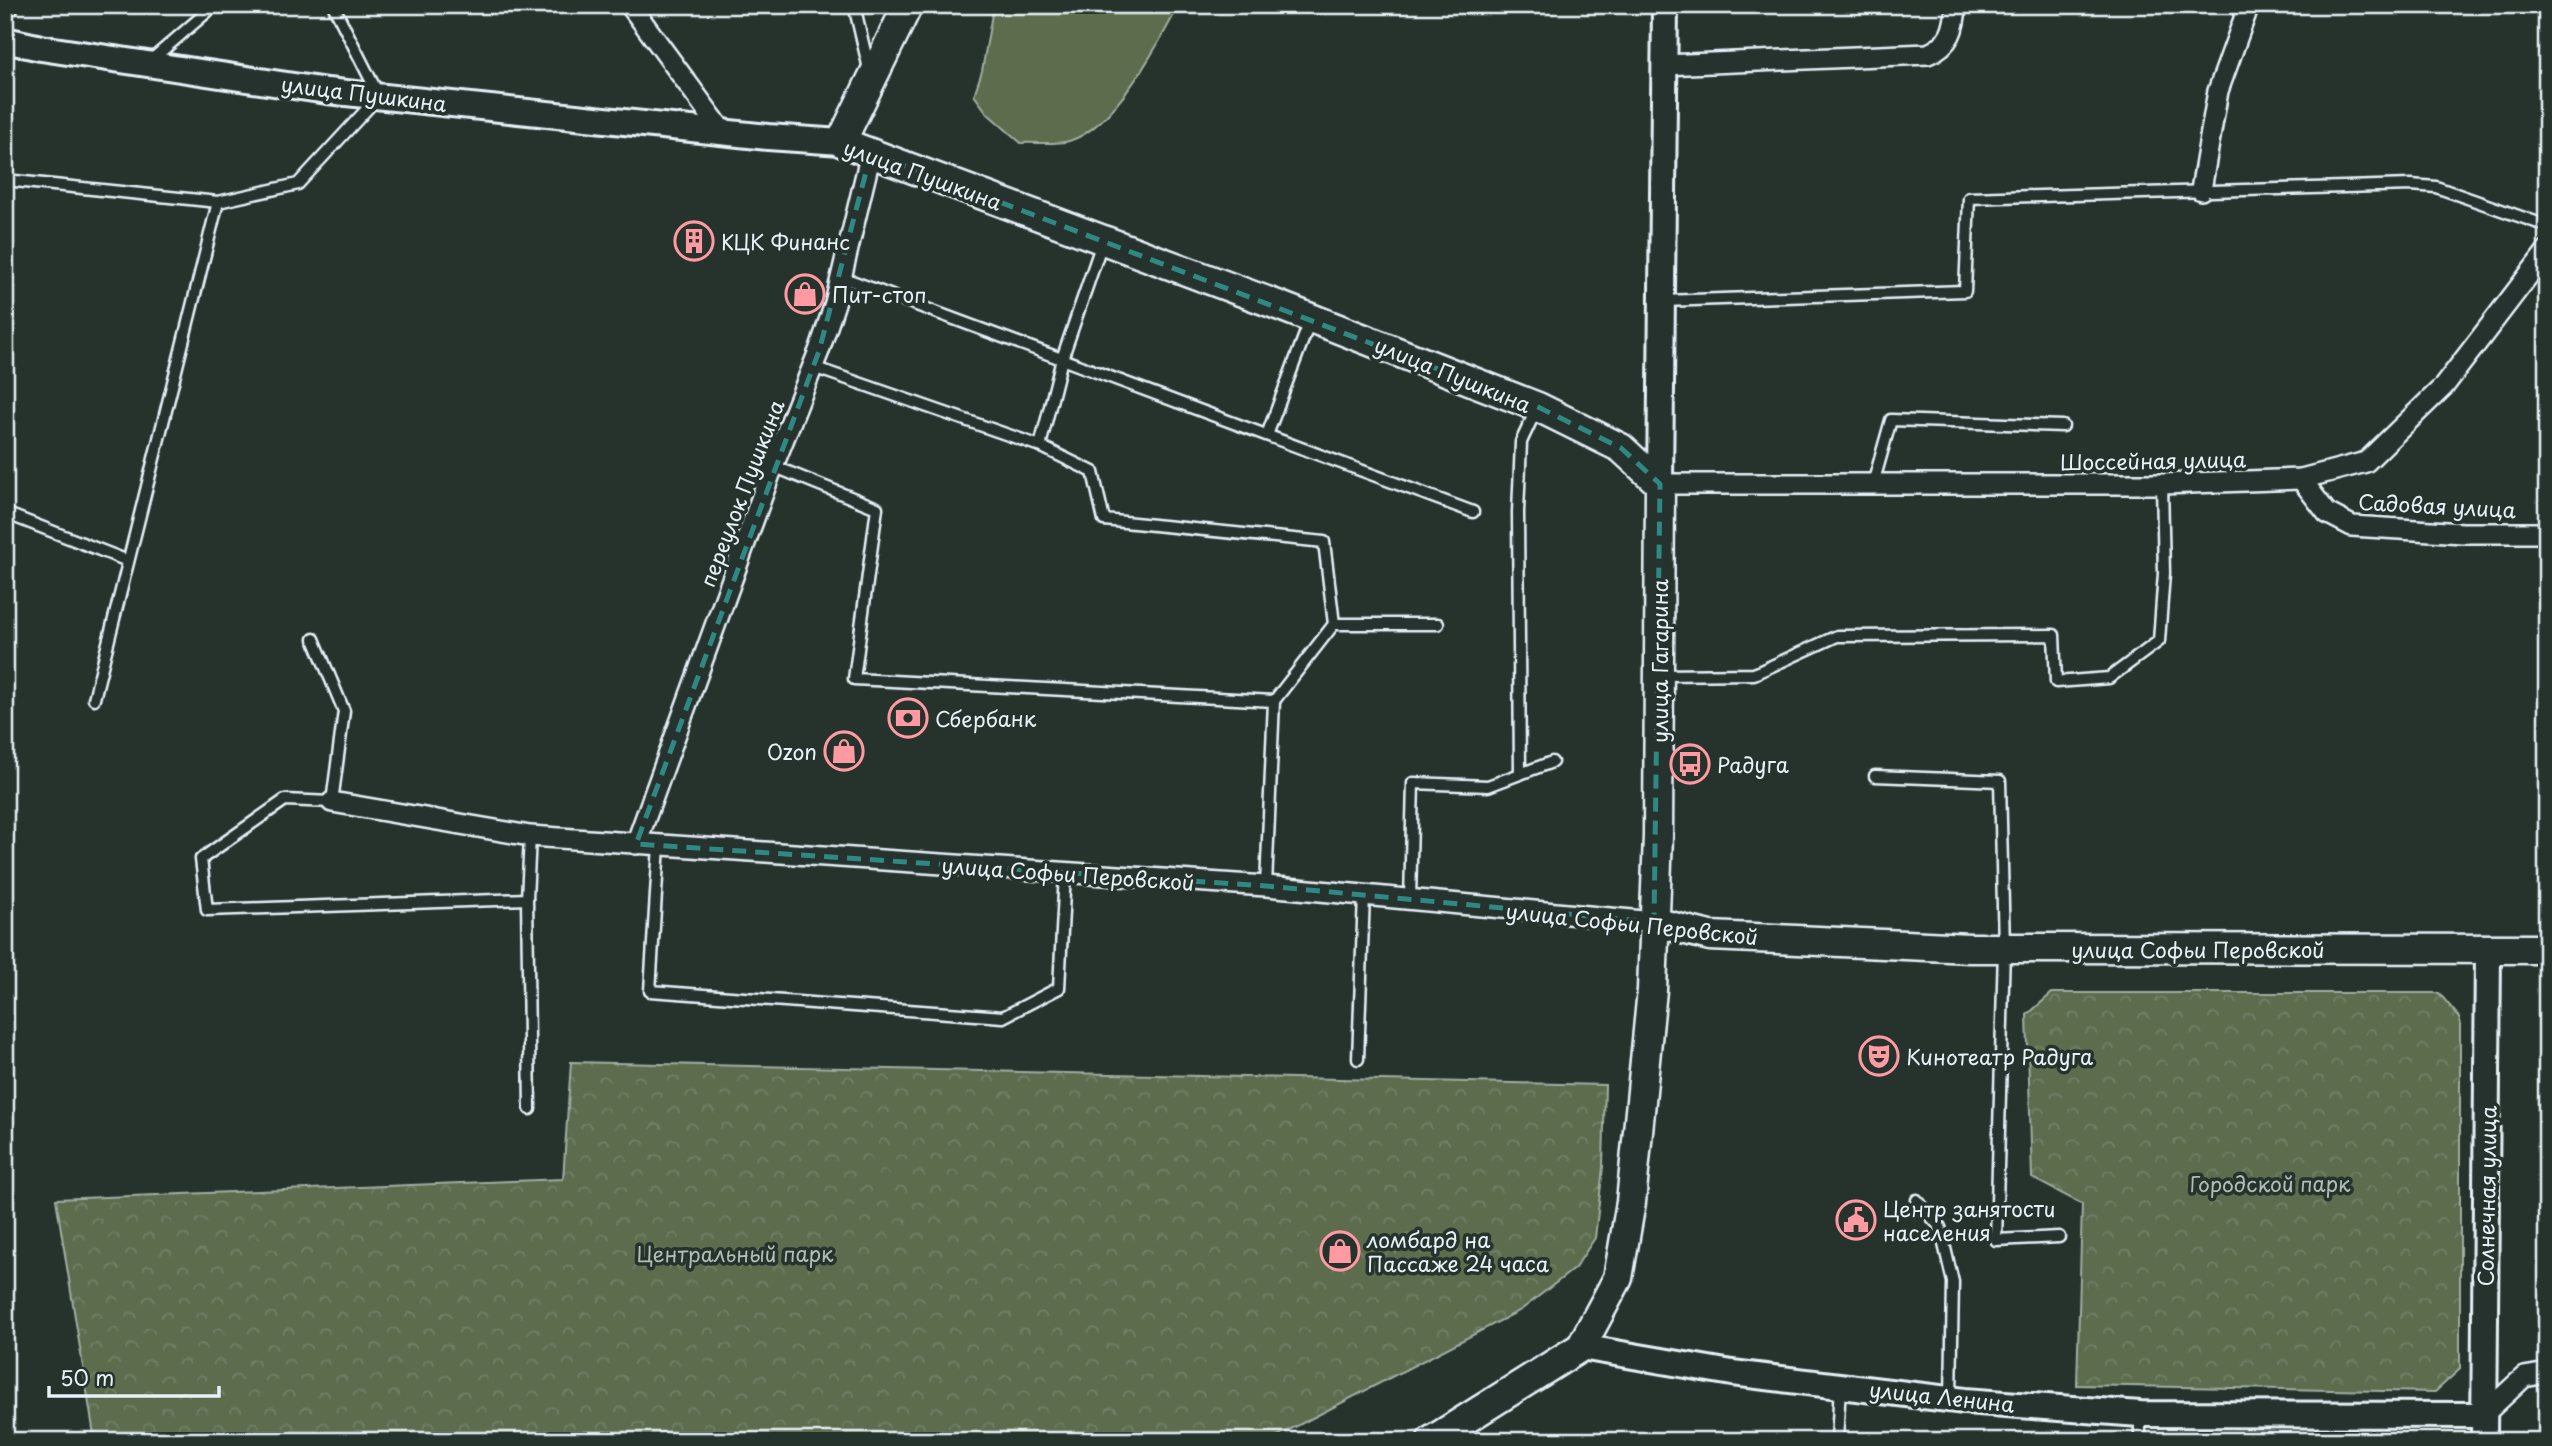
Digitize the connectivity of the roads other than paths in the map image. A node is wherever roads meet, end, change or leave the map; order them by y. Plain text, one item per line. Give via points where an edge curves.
1 (215, 5) edge
2 (333, 5) edge
3 (630, 5) edge
4 (854, 5) edge
5 (908, 5) edge
6 (1665, 5) edge
7 (1956, 5) edge
8 (2249, 5) edge
9 (5, 40) edge
10 (147, 64) junction
11 (1664, 65) junction
12 (872, 80) junction
13 (379, 96) junction
14 (723, 132) junction
15 (841, 142) junction
16 (871, 153) junction
17 (5, 180) edge
18 (2201, 190) junction
19 (218, 202) junction
20 (2547, 226) edge
21 (1103, 239) junction
22 (2547, 251) edge
23 (841, 277) junction
24 (1662, 301) junction
25 (1311, 318) junction
26 (1062, 359) junction
27 (813, 367) junction
28 (1538, 407) junction
29 (2063, 426) dead end
30 (1267, 435) junction
31 (1040, 446) junction
32 (773, 467) junction
33 (2301, 479) junction
34 (1660, 484) junction
35 (1873, 484) junction
36 (2162, 484) junction
37 (1473, 512) dead end
38 (5, 513) edge
39 (2547, 533) edge
40 (128, 561) junction
41 (1334, 624) junction
42 (1438, 624) dead end
43 (314, 639) dead end
44 (1659, 675) junction
45 (94, 699) dead end
46 (1274, 701) junction
47 (1552, 762) dead end
48 (1520, 774) junction
49 (1875, 776) dead end
50 (332, 802) junction
51 (530, 836) junction
52 (636, 844) junction
53 (659, 845) junction
54 (1065, 873) junction
55 (1266, 886) junction
56 (1364, 895) junction
57 (527, 899) junction
58 (1410, 900) junction
59 (1654, 922) junction
60 (2004, 948) junction
61 (2547, 949) edge
62 (2488, 951) junction
63 (1358, 1059) dead end
64 (530, 1108) dead end
65 (1917, 1200) dead end
66 (2059, 1237) dead end
67 (1581, 1347) junction
68 (2547, 1373) edge
69 (1840, 1384) junction
70 (1951, 1399) junction
71 (2140, 1414) junction
72 (2483, 1415) junction
73 (1431, 1441) edge
74 (1837, 1441) edge
75 (2140, 1441) edge
76 (2484, 1441) edge

1 - 10 lane
2 - 13 lane
3 - 14 street
4 - 12 lane
5 - 12 main road
6 - 11 street, улица Гагарина
7 - 11 street via 1943,48 1928,54
8 - 18 street via 2218,91
9 - 10 street, улица Пушкина
10 - 13 street, улица Пушкина
11 - 24 street, улица Гагарина
12 - 15 main road
13 - 14 street, улица Пушкина
13 - 19 lane via 298,184
14 - 15 street, улица Пушкина
15 - 16 main road, улица Пушкина
16 - 21 main road, улица Пушкина
16 - 23 street, переулок Пушкина
17 - 19 lane
18 - 20 lane via 2436,187
18 - 24 lane via 1969,198 1965,291
19 - 40 lane
21 - 25 main road, улица Пушкина
21 - 26 lane
22 - 33 street, Шоссейная улица via 2444,386 2366,462
23 - 26 lane
23 - 27 street, переулок Пушкина
24 - 34 street, улица Гагарина
25 - 28 main road, улица Пушкина
25 - 30 lane
26 - 30 lane
26 - 31 lane
27 - 31 lane
27 - 32 street, переулок Пушкина
28 - 34 main road, улица Пушкина via 1621,448
28 - 48 lane via 1521,442
29 - 35 lane via 1891,420
30 - 37 lane
31 - 41 lane via 1093,472 1104,520 1324,542
32 - 46 lane via 877,508 854,679
32 - 52 street, переулок Пушкина
33 - 36 street, Шоссейная улица
33 - 39 street, Садовая улица via 2327,513 2352,526
34 - 35 street, Шоссейная улица
34 - 44 main road, улица Гагарина
35 - 36 street, Шоссейная улица
36 - 44 lane via 2164,573 2159,641 2109,678 2056,682 2054,635 1836,636 1754,674
38 - 40 lane
40 - 45 lane
41 - 42 lane
41 - 46 lane
43 - 50 lane via 344,711
44 - 59 main road, улица Гагарина
46 - 55 lane
47 - 48 lane
48 - 58 lane via 1488,786 1413,783
49 - 60 lane via 2000,781
50 - 51 street, улица Софьи Перовской
50 - 57 lane via 285,800 201,859 207,910
51 - 52 street, улица Софьи Перовской
51 - 57 lane
52 - 53 street, улица Софьи Перовской
53 - 54 street, улица Софьи Перовской
53 - 54 lane via 650,990 1003,1017 1059,988
54 - 55 street, улица Софьи Перовской
55 - 56 street, улица Софьи Перовской
56 - 58 street, улица Софьи Перовской
56 - 63 lane
57 - 64 lane
58 - 59 street, улица Софьи Перовской
59 - 60 main road, улица Софьи Перовской via 1710,936
59 - 67 main road, улица Гагарина via 1652,990 1631,1202 1618,1279
60 - 62 main road, улица Софьи Перовской
60 - 66 lane via 1996,1240
61 - 62 main road, улица Софьи Перовской
62 - 72 street, Солнечная улица
65 - 70 lane via 1941,1227 1953,1282
67 - 69 street, улица Ленина via 1732,1373
67 - 73 main road
68 - 72 street via 2524,1377
69 - 70 street, улица Ленина
69 - 74 lane
70 - 71 street, улица Ленина
71 - 72 street, улица Ленина
71 - 75 lane
72 - 76 street, Солнечная улица

